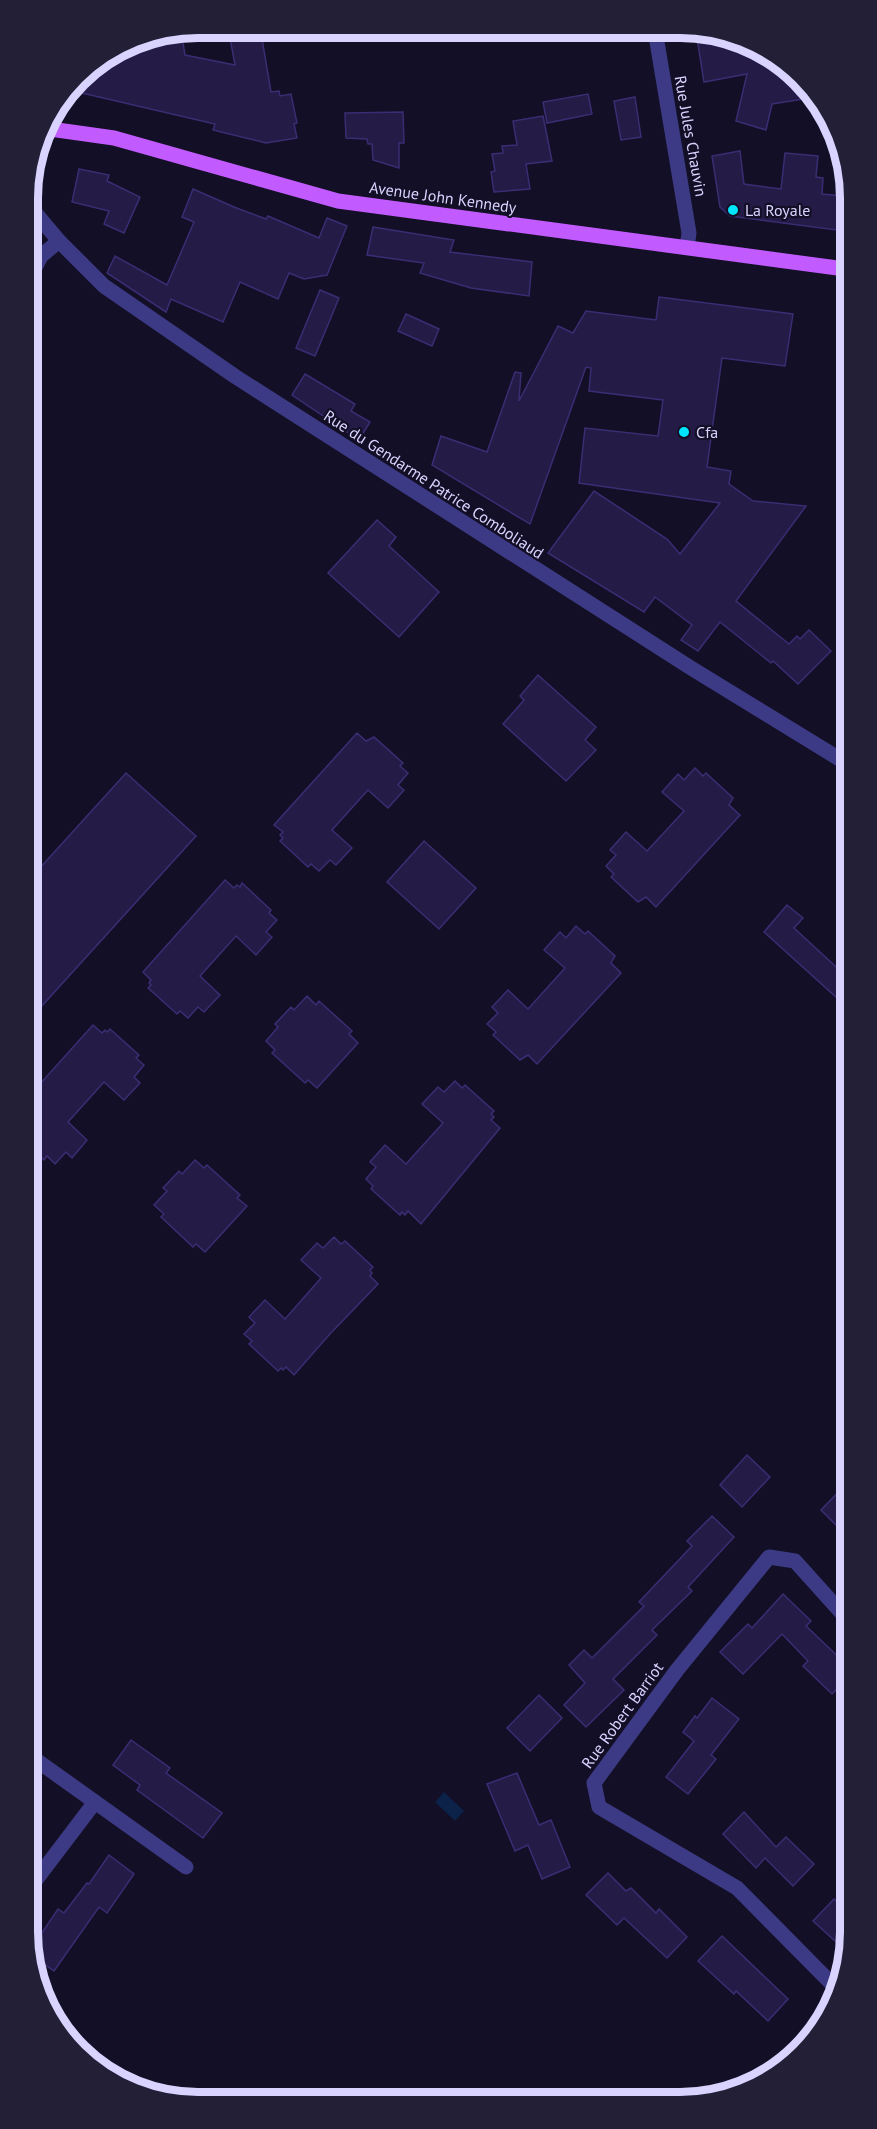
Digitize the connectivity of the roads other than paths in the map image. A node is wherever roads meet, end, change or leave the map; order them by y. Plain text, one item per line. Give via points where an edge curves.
1 (655, 37) edge
2 (54, 129) edge
3 (38, 216) edge
4 (59, 241) junction
5 (687, 248) junction
6 (38, 262) edge
7 (840, 268) edge
8 (840, 759) edge
9 (839, 1610) edge
10 (38, 1761) edge
11 (95, 1802) junction
12 (186, 1867) dead end
13 (38, 1877) edge
14 (831, 1983) edge

1 - 5 street, Rue Jules Chauvin via 689,233
2 - 5 main road, Avenue John Kennedy via 114,138 338,201
3 - 4 street, Rue du Gendarme Patrice Comboliaud
4 - 6 street
4 - 8 street, Rue du Gendarme Patrice Comboliaud via 104,286 236,378
5 - 7 main road, Avenue John Kennedy
9 - 14 street, Rue Robert Barriot via 795,1561 769,1557 677,1670 594,1783 598,1807 737,1888
10 - 11 street
11 - 12 street
11 - 13 street

